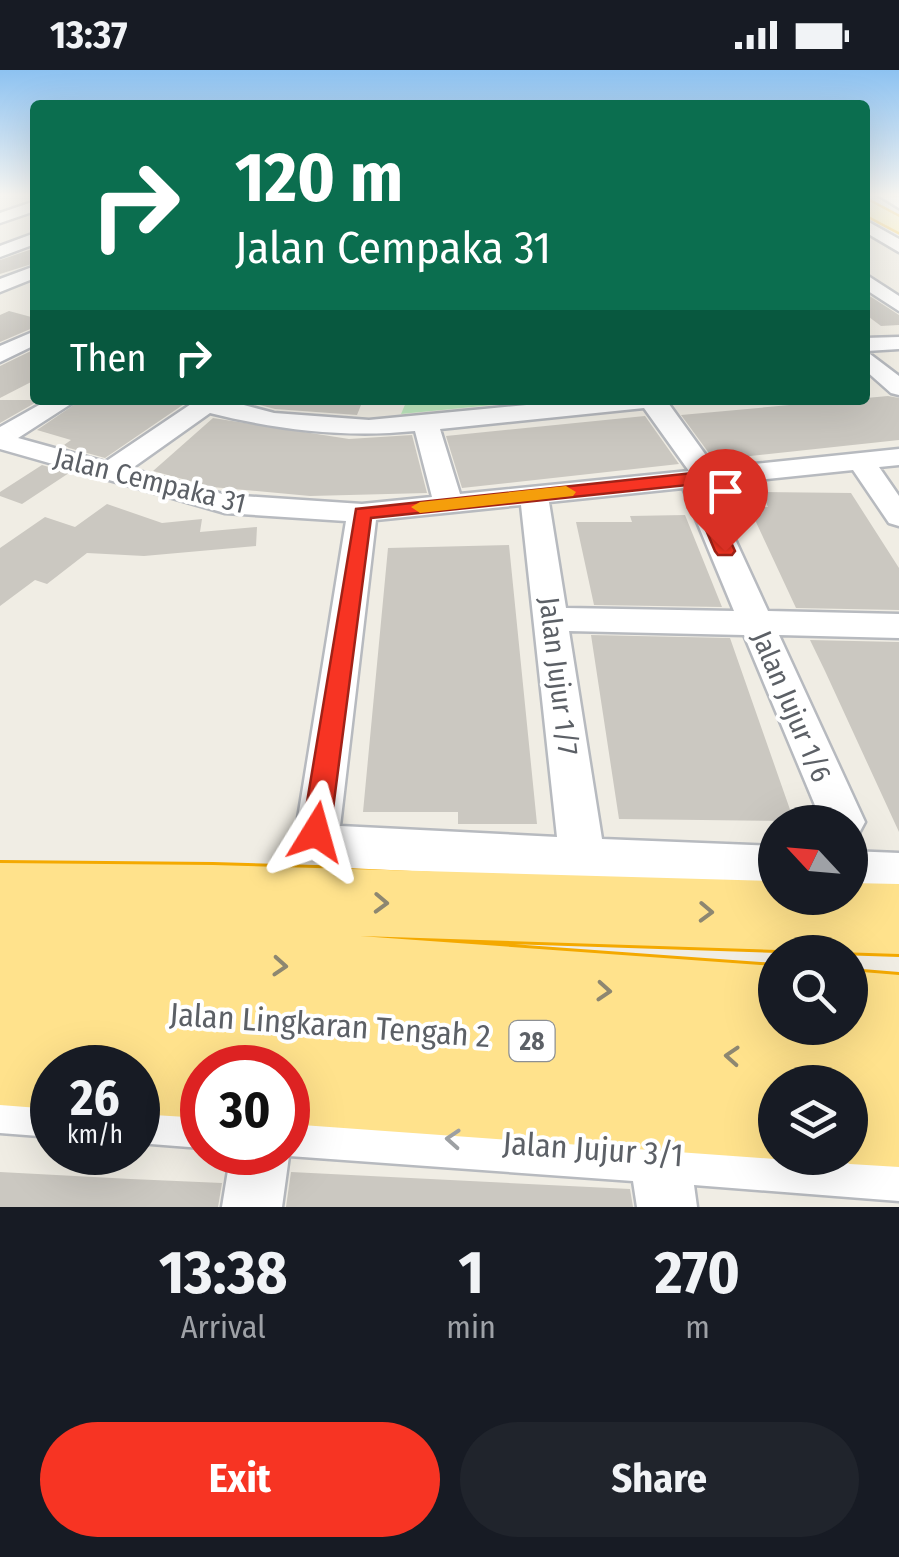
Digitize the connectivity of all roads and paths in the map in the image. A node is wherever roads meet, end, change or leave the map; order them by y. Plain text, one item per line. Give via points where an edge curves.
1 (0, 253) edge
2 (30, 260) edge
3 (30, 274) edge
4 (899, 275) edge
5 (870, 278) edge
6 (870, 283) edge
7 (0, 286) edge
8 (899, 305) edge
9 (30, 340) edge
10 (899, 343) edge
11 (870, 345) edge
12 (0, 355) edge
13 (57, 405) edge
14 (205, 405) edge
15 (219, 405) edge
16 (382, 405) edge
17 (603, 405) edge
18 (655, 405) edge
19 (426, 424) junction
20 (370, 428) junction
21 (0, 439) edge
22 (899, 457) edge
23 (861, 461) junction
24 (107, 473) junction
25 (701, 478) junction
26 (534, 495) junction
27 (448, 504) junction
28 (362, 513) junction
29 (899, 516) edge
30 (552, 618) junction
31 (756, 623) junction
32 (899, 626) edge
33 (836, 805) edge
34 (582, 856) junction
35 (758, 887) edge
36 (758, 891) edge
37 (0, 896) edge
38 (827, 915) edge
39 (0, 946) edge
40 (899, 951) edge
41 (0, 999) edge
42 (758, 1006) edge
43 (868, 1011) edge
44 (899, 1014) edge
45 (172, 1030) edge
46 (0, 1064) edge
47 (30, 1066) edge
48 (899, 1069) edge
49 (310, 1084) edge
50 (0, 1105) edge
51 (30, 1107) edge
52 (758, 1115) edge
53 (868, 1122) edge
54 (899, 1124) edge
55 (310, 1129) edge
56 (899, 1171) edge
57 (257, 1175) edge
58 (663, 1180) edge
59 (252, 1207) edge

1 - 2 street
3 - 7 street
4 - 5 street
6 - 8 street
9 - 12 street
10 - 11 street
13 - 21 street
14 - 24 street
15 - 20 street via 274,421
16 - 20 street
17 - 19 street
18 - 25 street, Jalan Jujur 1/6
19 - 20 street
19 - 27 street
21 - 24 street, Jalan Cempaka 31
22 - 23 street, Jalan Cempaka 31
23 - 25 street, Jalan Cempaka 31
23 - 29 street
24 - 28 street, Jalan Cempaka 31 via 225,504
25 - 26 street, Jalan Cempaka 31
25 - 31 street, Jalan Jujur 1/6
26 - 27 street, Jalan Cempaka 31
26 - 30 street, Jalan Jujur 1/7
27 - 28 street, Jalan Cempaka 31
28 - 34 street via 316,832 321,840 346,848
30 - 31 street
30 - 34 street, Jalan Jujur 1/7
31 - 32 street
31 - 33 street, Jalan Jujur 1/6
34 - 35 street
37 -> 36 highway
38 - 40 highway
39 - 45 highway, Jalan Lingkaran Tengah 2 / 28
41 - 45 highway, Jalan Lingkaran Tengah 2 / 28
45 -> 42 highway, Jalan Lingkaran Tengah 2 / 28
43 - 44 highway
48 -> 45 highway, Jalan Lingkaran Tengah 2 / 28
46 - 47 highway
49 - 52 highway
50 - 51 street
53 - 54 highway
58 -> 55 street, Jalan Jujur 3/1
56 - 58 street, Jalan Jujur 3/1
57 - 59 street

